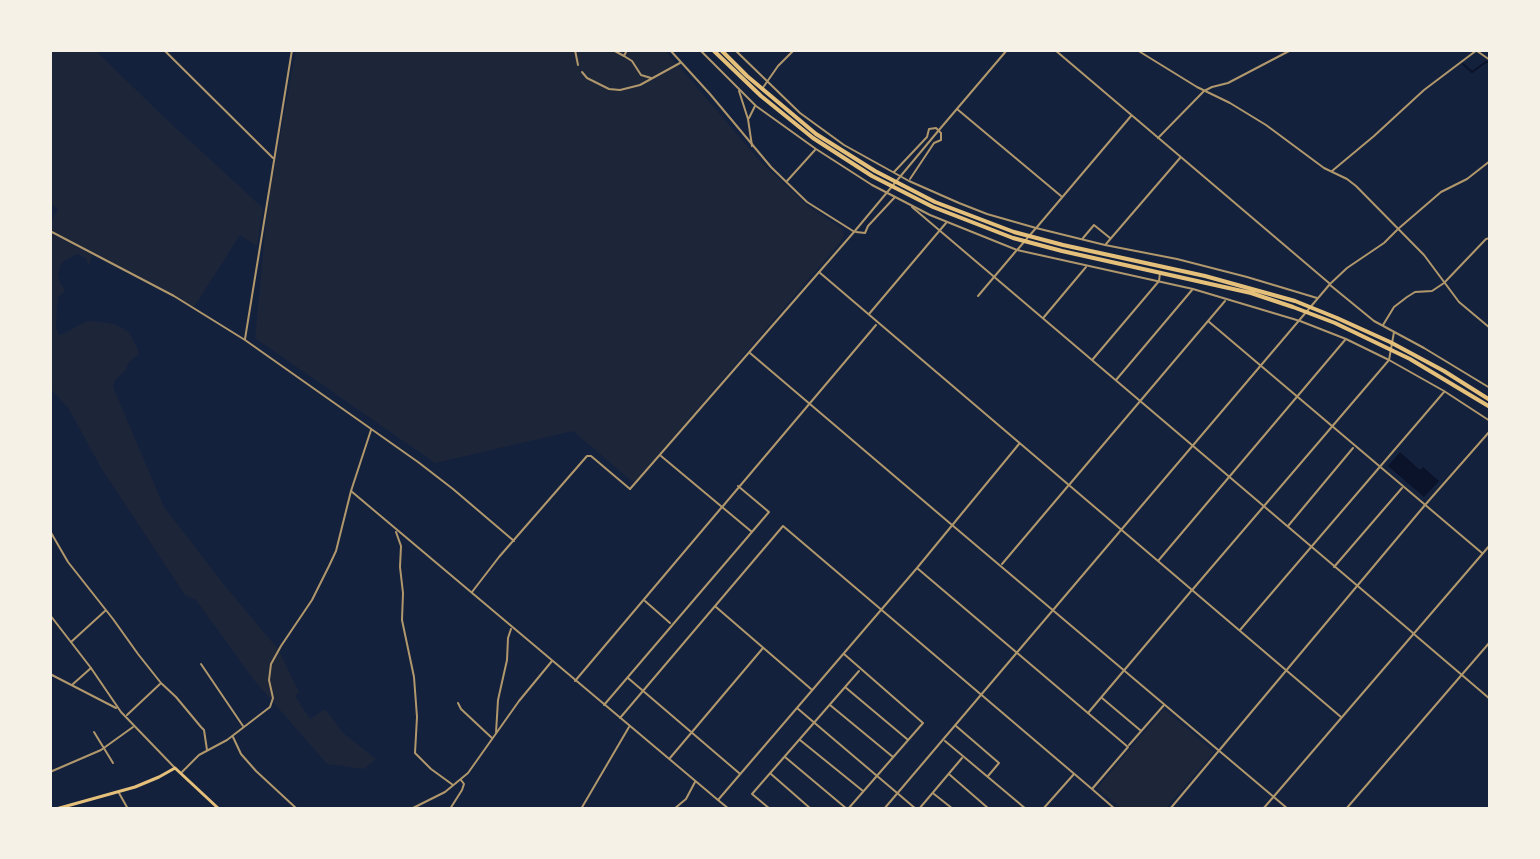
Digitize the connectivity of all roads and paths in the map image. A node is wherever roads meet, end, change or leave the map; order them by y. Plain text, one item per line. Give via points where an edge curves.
1 (164, 50) edge
2 (292, 50) edge
3 (575, 50) edge
4 (613, 50) edge
5 (627, 50) edge
6 (670, 50) edge
7 (700, 50) edge
8 (713, 50) edge
9 (721, 50) edge
10 (735, 50) edge
11 (794, 50) edge
12 (1007, 50) edge
13 (1055, 50) edge
14 (1137, 50) edge
15 (1291, 50) edge
16 (1477, 50) edge
17 (624, 56) junction
18 (1490, 60) edge
19 (681, 63) junction
20 (578, 65) dead end
21 (582, 72) dead end
22 (641, 75) junction
23 (652, 79) junction
24 (767, 83) junction
25 (640, 85) junction
26 (738, 90) junction
27 (1204, 91) junction
28 (753, 100) junction
29 (756, 106) junction
30 (957, 109) junction
31 (1131, 115) junction
32 (748, 119) junction
33 (939, 130) junction
34 (1158, 138) junction
35 (752, 146) junction
36 (816, 149) junction
37 (1180, 157) junction
38 (274, 159) junction
39 (1490, 161) edge
40 (1331, 172) junction
41 (893, 173) junction
42 (909, 181) junction
43 (786, 182) junction
44 (895, 197) junction
45 (1062, 197) junction
46 (912, 207) junction
47 (946, 223) junction
48 (1036, 229) junction
49 (1398, 229) junction
50 (940, 230) junction
51 (50, 231) edge
52 (854, 232) junction
53 (1490, 238) edge
54 (1082, 239) junction
55 (1111, 239) junction
56 (1105, 245) junction
57 (1018, 248) junction
58 (1164, 257) junction
59 (1087, 266) junction
60 (819, 272) junction
61 (995, 277) junction
62 (1159, 281) junction
63 (1444, 283) junction
64 (1330, 284) junction
65 (1193, 289) junction
66 (978, 296) dead end
67 (1227, 298) junction
68 (1317, 300) junction
69 (868, 315) junction
70 (1043, 318) junction
71 (1301, 319) junction
72 (1208, 321) junction
73 (877, 323) junction
74 (1382, 326) junction
75 (1490, 328) edge
76 (1394, 332) junction
77 (1346, 339) junction
78 (245, 340) junction
79 (749, 353) junction
80 (1092, 359) junction
81 (1389, 360) junction
82 (1261, 366) junction
83 (1116, 380) junction
84 (1490, 388) edge
85 (1444, 391) junction
86 (1297, 396) junction
87 (1490, 400) edge
88 (1140, 401) junction
89 (809, 403) junction
90 (1490, 407) edge
91 (1490, 421) edge
92 (1331, 427) junction
93 (371, 430) junction
94 (1490, 431) edge
95 (1019, 444) junction
96 (1193, 446) junction
97 (1355, 447) junction
98 (661, 456) junction
99 (1379, 467) junction
100 (1229, 476) junction
101 (738, 486) junction
102 (1068, 486) junction
103 (1403, 487) junction
104 (351, 491) junction
105 (1425, 505) junction
106 (722, 507) junction
107 (1264, 507) junction
108 (952, 525) junction
109 (1287, 527) junction
110 (395, 529) junction
111 (1122, 530) junction
112 (50, 531) edge
113 (752, 532) junction
114 (514, 541) junction
115 (1490, 545) edge
116 (1311, 547) junction
117 (1482, 554) junction
118 (1158, 561) junction
119 (1001, 565) junction
120 (1334, 567) junction
121 (917, 568) junction
122 (1357, 586) junction
123 (1192, 590) junction
124 (472, 593) junction
125 (644, 600) junction
126 (715, 606) junction
127 (880, 609) junction
128 (106, 610) junction
129 (1054, 611) junction
130 (50, 615) edge
131 (672, 624) junction
132 (513, 628) junction
133 (1239, 631) junction
134 (1414, 634) junction
135 (71, 642) junction
136 (1490, 642) edge
137 (763, 648) junction
138 (1018, 652) junction
139 (843, 653) junction
140 (552, 661) junction
141 (201, 664) dead end
142 (91, 668) junction
143 (860, 669) junction
144 (1125, 670) junction
145 (1287, 671) junction
146 (50, 674) edge
147 (1462, 675) junction
148 (627, 677) junction
149 (575, 681) junction
150 (161, 683) junction
151 (73, 685) junction
152 (845, 687) junction
153 (812, 690) junction
154 (643, 691) junction
155 (982, 695) junction
156 (1101, 697) junction
157 (1490, 699) edge
158 (458, 703) dead end
159 (1165, 704) junction
160 (604, 705) junction
161 (829, 705) junction
162 (796, 707) junction
163 (117, 708) junction
164 (1088, 713) junction
165 (125, 717) junction
166 (620, 718) junction
167 (1342, 718) junction
168 (814, 723) junction
169 (134, 726) junction
170 (630, 726) junction
171 (955, 726) junction
172 (244, 727) junction
173 (1141, 731) junction
174 (94, 732) dead end
175 (692, 732) junction
176 (496, 734) junction
177 (232, 736) junction
178 (493, 739) junction
179 (800, 739) junction
180 (908, 740) junction
181 (944, 740) junction
182 (1128, 747) junction
183 (104, 748) junction
184 (207, 750) junction
185 (1219, 751) junction
186 (784, 756) junction
187 (963, 756) junction
188 (893, 757) junction
189 (669, 759) junction
190 (113, 763) dead end
191 (175, 768) junction
192 (50, 772) edge
193 (181, 773) junction
194 (770, 773) junction
195 (740, 774) junction
196 (949, 774) junction
197 (1074, 774) junction
198 (877, 776) junction
199 (987, 777) junction
200 (461, 780) junction
201 (696, 781) junction
202 (453, 786) junction
203 (1092, 789) junction
204 (863, 791) junction
205 (118, 792) junction
206 (898, 793) junction
207 (933, 793) junction
208 (1274, 797) junction
209 (718, 800) junction
210 (1018, 803) junction
211 (76, 807) edge
212 (56, 809) edge
213 (128, 809) edge
214 (218, 809) edge
215 (297, 809) edge
216 (411, 809) edge
217 (450, 809) edge
218 (581, 809) edge
219 (674, 809) edge
220 (729, 809) edge
221 (770, 809) edge
222 (811, 809) edge
223 (847, 809) edge
224 (884, 809) edge
225 (918, 809) edge
226 (953, 809) edge
227 (989, 809) edge
228 (1013, 809) edge
229 (1026, 809) edge
230 (1043, 809) edge
231 (1115, 809) edge
232 (1170, 809) edge
233 (1263, 809) edge
234 (1288, 809) edge
235 (1346, 809) edge

1 - 38 street
2 - 38 street
3 - 20 street
4 - 17 street
5 - 17 street
6 - 19 street
7 - 26 street
8 - 90 highway via 813,138 933,207 1013,238 1293,307 1410,359
9 - 87 highway via 816,134 935,202 1014,232 1295,301 1390,342
10 - 24 street
11 - 24 street
12 - 30 street
13 - 31 street
14 - 27 street
15 - 27 street
16 - 18 street
16 - 40 street
17 - 22 street
19 - 23 street
19 - 35 street
21 - 25 street via 614,90
22 - 23 street
22 - 25 street
23 - 25 street
24 - 28 street
24 - 41 street via 844,145
26 - 28 street
26 - 32 street
27 - 34 street
27 - 40 street via 1266,125
28 - 29 street
29 - 32 street
29 - 36 street
30 - 33 street
30 - 45 street
31 - 34 street
31 - 45 street
32 - 35 street
33 - 41 street via 929,129
33 - 42 street via 941,140
33 - 52 street
34 - 37 street
35 - 43 street
36 - 43 street
36 - 44 street
37 - 55 street
37 - 64 street
38 - 78 street
39 - 49 street via 1441,192
40 - 49 street via 1356,186
41 - 42 street
42 - 48 street
43 - 52 street
44 - 46 street
44 - 52 street via 865,233
45 - 48 street
46 - 47 street
46 - 50 street
47 - 50 street
47 - 57 street
48 - 54 street
48 - 57 street
49 - 63 street
49 - 64 street
50 - 61 street
50 - 69 street
51 - 78 street
52 - 60 street
53 - 63 street
54 - 55 street via 1094,225
54 - 56 street
55 - 56 street
56 - 58 street
57 - 59 street
57 - 61 street
58 - 62 street
58 - 68 street
59 - 62 street
59 - 70 street
60 - 69 street
60 - 79 street
61 - 66 street
61 - 70 street
62 - 65 street
62 - 80 street
63 - 74 street via 1407,297
63 - 75 street
64 - 68 street
64 - 74 street
65 - 67 street
65 - 83 street
67 - 71 street
67 - 72 street
68 - 71 street
69 - 73 street
70 - 80 street
71 - 77 street
71 - 82 street
72 - 82 street
72 - 88 street
73 - 89 street
73 - 95 street
74 - 76 street
76 - 81 street
76 - 84 street
77 - 81 street
77 - 86 street
78 - 93 street
79 - 89 street
79 - 98 street
80 - 83 street
81 - 85 street
81 - 92 street
82 - 86 street
82 - 96 street
83 - 88 street
85 - 91 street
85 - 99 street
86 - 92 street
86 - 100 street
88 - 96 street
88 - 102 street
89 - 101 street
89 - 108 street
92 - 97 street
92 - 107 street
93 - 104 street
93 - 114 street
94 - 105 street
95 - 102 street
95 - 108 street
96 - 100 street
96 - 111 street
97 - 99 street
97 - 109 street
98 - 106 street
98 - 114 street via 630,489 589,455
99 - 103 street
99 - 116 street
100 - 107 street
100 - 118 street
101 - 106 street
101 - 113 street via 769,512
102 - 111 street
102 - 119 street
103 - 105 street
103 - 120 street
104 - 110 street
104 - 172 street via 329,566 271,664 273,703
105 - 117 street
105 - 122 street
106 - 113 street
106 - 125 street
107 - 109 street
107 - 123 street
108 - 119 street
108 - 121 street
109 - 116 street
110 - 124 street
110 - 202 street via 401,546 402,620 414,677 415,753
111 - 118 street
111 - 129 street
112 - 128 street
113 - 131 street
114 - 124 street
115 - 117 street
116 - 120 street
116 - 133 street
117 - 134 street
118 - 123 street
119 - 129 street
120 - 122 street
121 - 127 street
121 - 138 street
122 - 134 street
122 - 145 street
123 - 133 street
123 - 144 street
124 - 132 street
125 - 131 street
125 - 149 street
126 - 127 street via 783,526
126 - 137 street
126 - 154 street
127 - 139 street
127 - 155 street
128 - 135 street
128 - 150 street
129 - 138 street
129 - 144 street
130 - 135 street
131 - 148 street
132 - 140 street
132 - 176 street
133 - 145 street
134 - 147 street
134 - 167 street
135 - 142 street
136 - 147 street
137 - 153 street
137 - 175 street
138 - 155 street
138 - 164 street
139 - 143 street
139 - 153 street
140 - 149 street
140 - 176 street
141 - 172 street
142 - 151 street
142 - 163 street
143 - 152 street
143 - 180 street via 923,723
144 - 156 street
144 - 159 street
145 - 167 street
145 - 185 street
146 - 151 street
147 - 157 street
147 - 235 street
148 - 154 street
148 - 160 street
149 - 160 street
150 - 165 street
150 - 184 street via 204,730
151 - 163 street
152 - 161 street
152 - 180 street
153 - 162 street
154 - 166 street
154 - 175 street
155 - 171 street
155 - 197 street
156 - 164 street
156 - 173 street
158 - 178 street
159 - 173 street
159 - 185 street
160 - 166 street
161 - 168 street
161 - 188 street
162 - 168 street
162 - 195 street
163 - 165 street
164 - 182 street
165 - 169 street
166 - 170 street
167 - 208 street
168 - 179 street
168 - 198 street
169 - 183 street
169 - 191 street
170 - 189 street
170 - 218 street
171 - 181 street
171 - 199 street via 999,763
172 - 177 street
173 - 182 street
174 - 183 street
175 - 189 street
175 - 195 street
176 - 178 street
177 - 184 street
177 - 215 street via 256,771
178 - 200 street
179 - 186 street
179 - 204 street
180 - 188 street
181 - 187 street
181 - 206 street
182 - 203 street
183 - 190 street
183 - 192 street
184 - 193 street
185 - 208 street
185 - 232 street
186 - 194 street
186 - 223 street
187 - 196 street
187 - 199 street
188 - 198 street
189 - 201 street
191 - 193 main road
191 - 205 main road
193 - 214 main road
194 - 221 street via 752,794
194 - 222 street
195 - 209 street
196 - 207 street
196 - 227 street
197 - 203 street
197 - 230 street
198 - 204 street
198 - 206 street
199 - 210 street
200 - 202 street
200 - 217 street via 462,790
201 - 209 street
201 - 219 street
202 - 216 street
203 - 231 street
204 - 223 street
205 - 211 main road
205 - 213 street
206 - 224 street
206 - 225 street
207 - 225 street
207 - 226 street
208 - 233 street
208 - 234 street
209 - 220 street
210 - 228 street
210 - 229 street
211 - 212 main road

